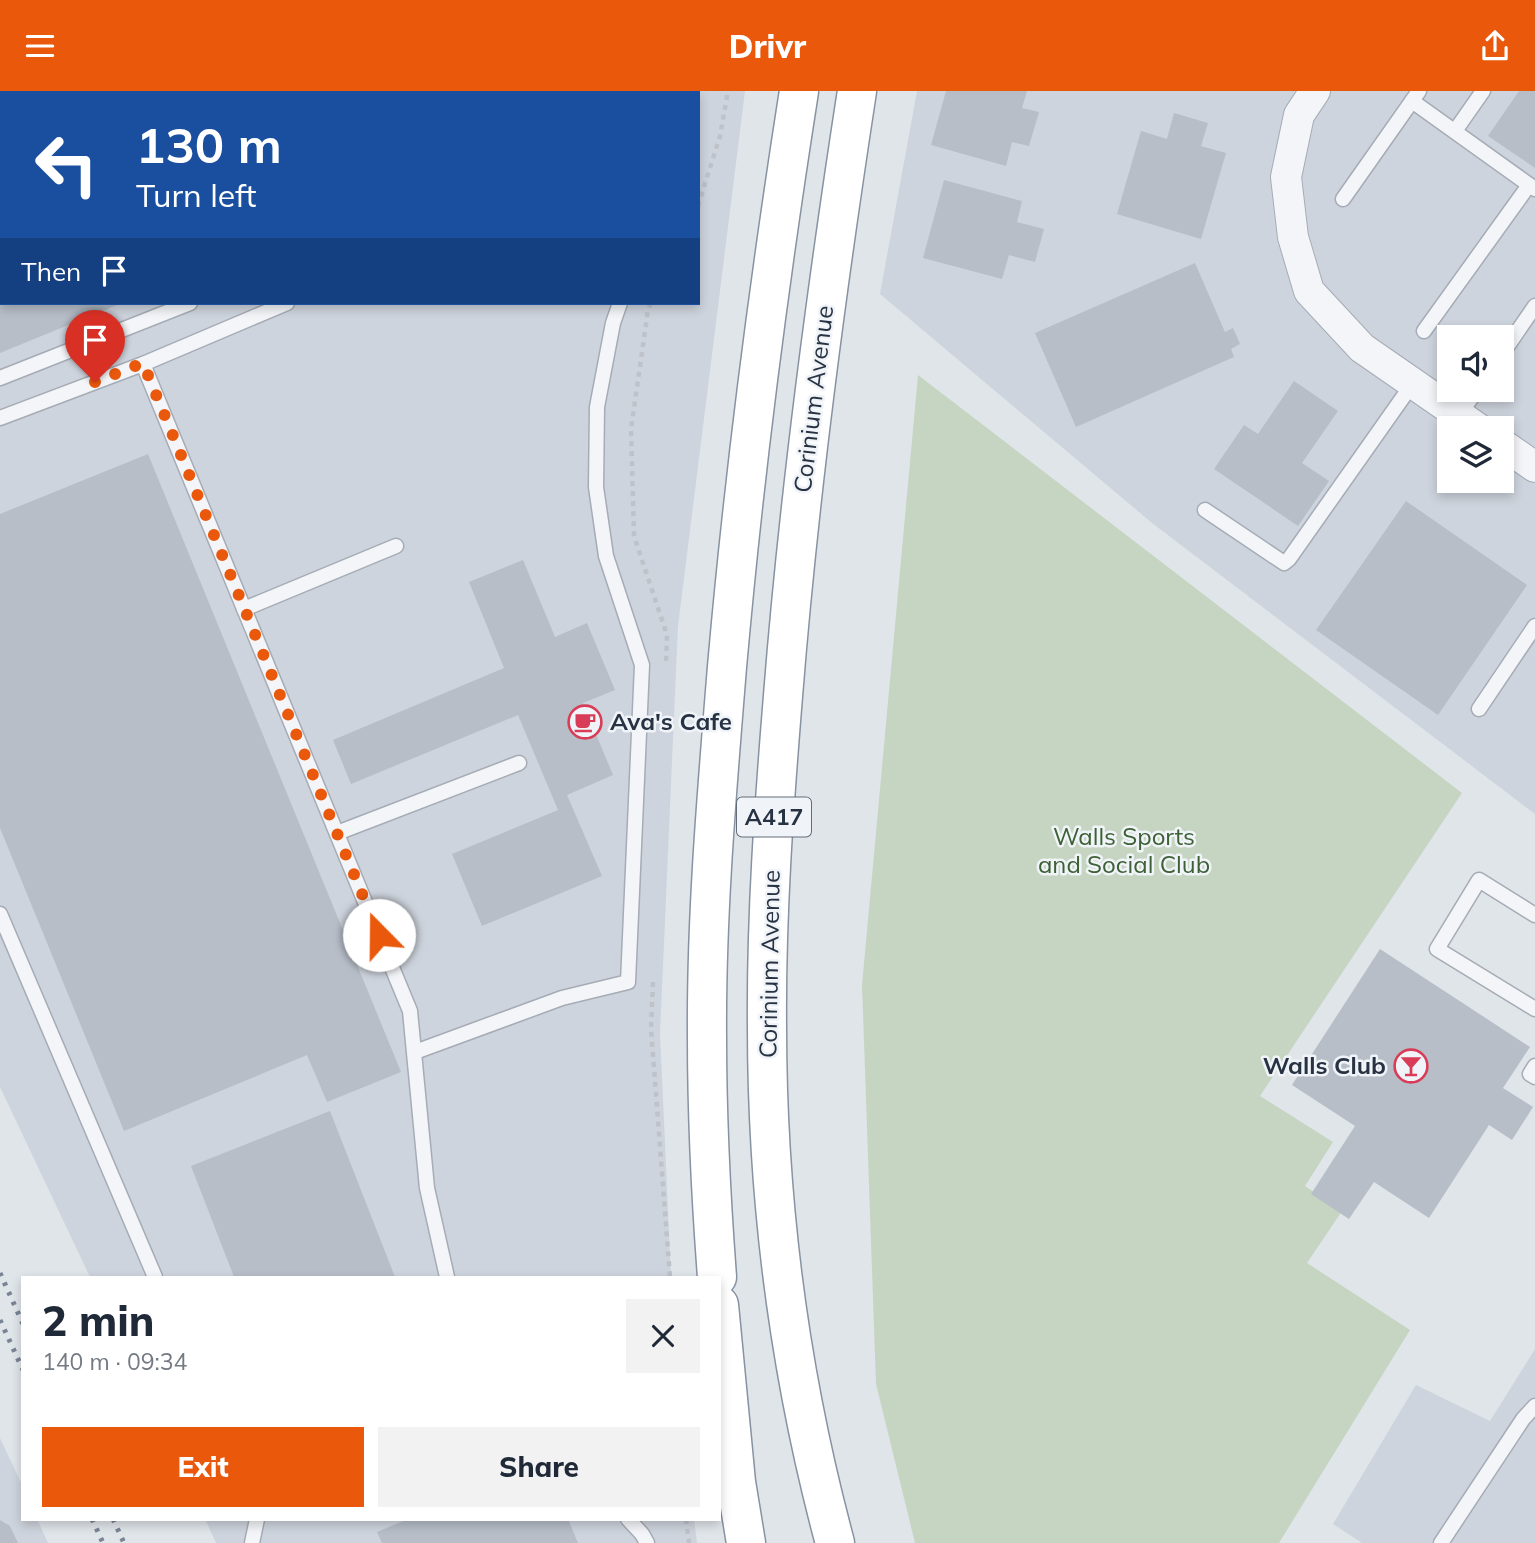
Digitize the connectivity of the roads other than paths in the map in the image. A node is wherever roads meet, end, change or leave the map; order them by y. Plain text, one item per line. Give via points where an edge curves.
1 (799, 91) edge
2 (858, 91) edge
3 (1315, 91) edge
4 (1483, 91) edge
5 (1415, 96) edge
6 (1455, 131) junction
7 (1532, 187) edge
8 (1343, 199) dead end
9 (185, 305) edge
10 (282, 305) edge
11 (619, 305) edge
12 (1535, 306) edge
13 (1424, 331) dead end
14 (1514, 337) edge
15 (143, 363) junction
16 (0, 378) edge
17 (1413, 383) junction
18 (1460, 416) edge
19 (0, 418) edge
20 (1514, 452) edge
21 (1535, 467) edge
22 (1205, 510) dead end
23 (396, 546) dead end
24 (244, 609) junction
25 (1535, 626) edge
26 (1479, 709) dead end
27 (519, 763) dead end
28 (337, 833) junction
29 (0, 914) edge
30 (1535, 915) edge
31 (1535, 1009) edge
32 (415, 1052) junction
33 (1535, 1066) edge
34 (1535, 1077) edge
35 (709, 1265) edge
36 (155, 1276) edge
37 (447, 1276) edge
38 (721, 1326) edge
39 (1535, 1406) edge
40 (726, 1510) dead end
41 (257, 1521) edge
42 (630, 1521) edge
43 (252, 1543) edge
44 (647, 1543) edge
45 (736, 1543) edge
46 (746, 1543) edge
47 (835, 1543) edge
48 (1441, 1543) edge

1 - 35 highway, A417 via 755,403 719,765 707,1038
2 - 47 highway, Corinium Avenue / A417 via 811,408 790,600 769,902 766,1028 774,1177 791,1329 804,1415
3 - 17 street via 1299,115 1286,177 1293,237 1310,291 1362,348
4 - 6 lane
5 - 6 lane
5 - 8 lane
6 - 7 lane
7 - 13 lane
9 - 16 lane
10 - 15 lane
11 - 32 lane via 597,407 596,487 606,556 642,666 628,982 562,997
12 - 14 lane
15 - 19 lane
15 - 24 lane
17 - 18 street
17 - 22 lane via 1284,563
20 - 21 street
23 - 24 lane
24 - 28 lane
25 - 26 lane
27 - 28 lane
28 - 32 lane via 410,1011
29 - 36 lane
30 - 31 lane via 1479,880 1437,949
32 - 37 lane via 427,1188
33 - 34 lane via 1530,1074
38 - 46 highway
39 - 48 lane
40 - 45 lane
41 - 43 lane
42 - 44 lane

